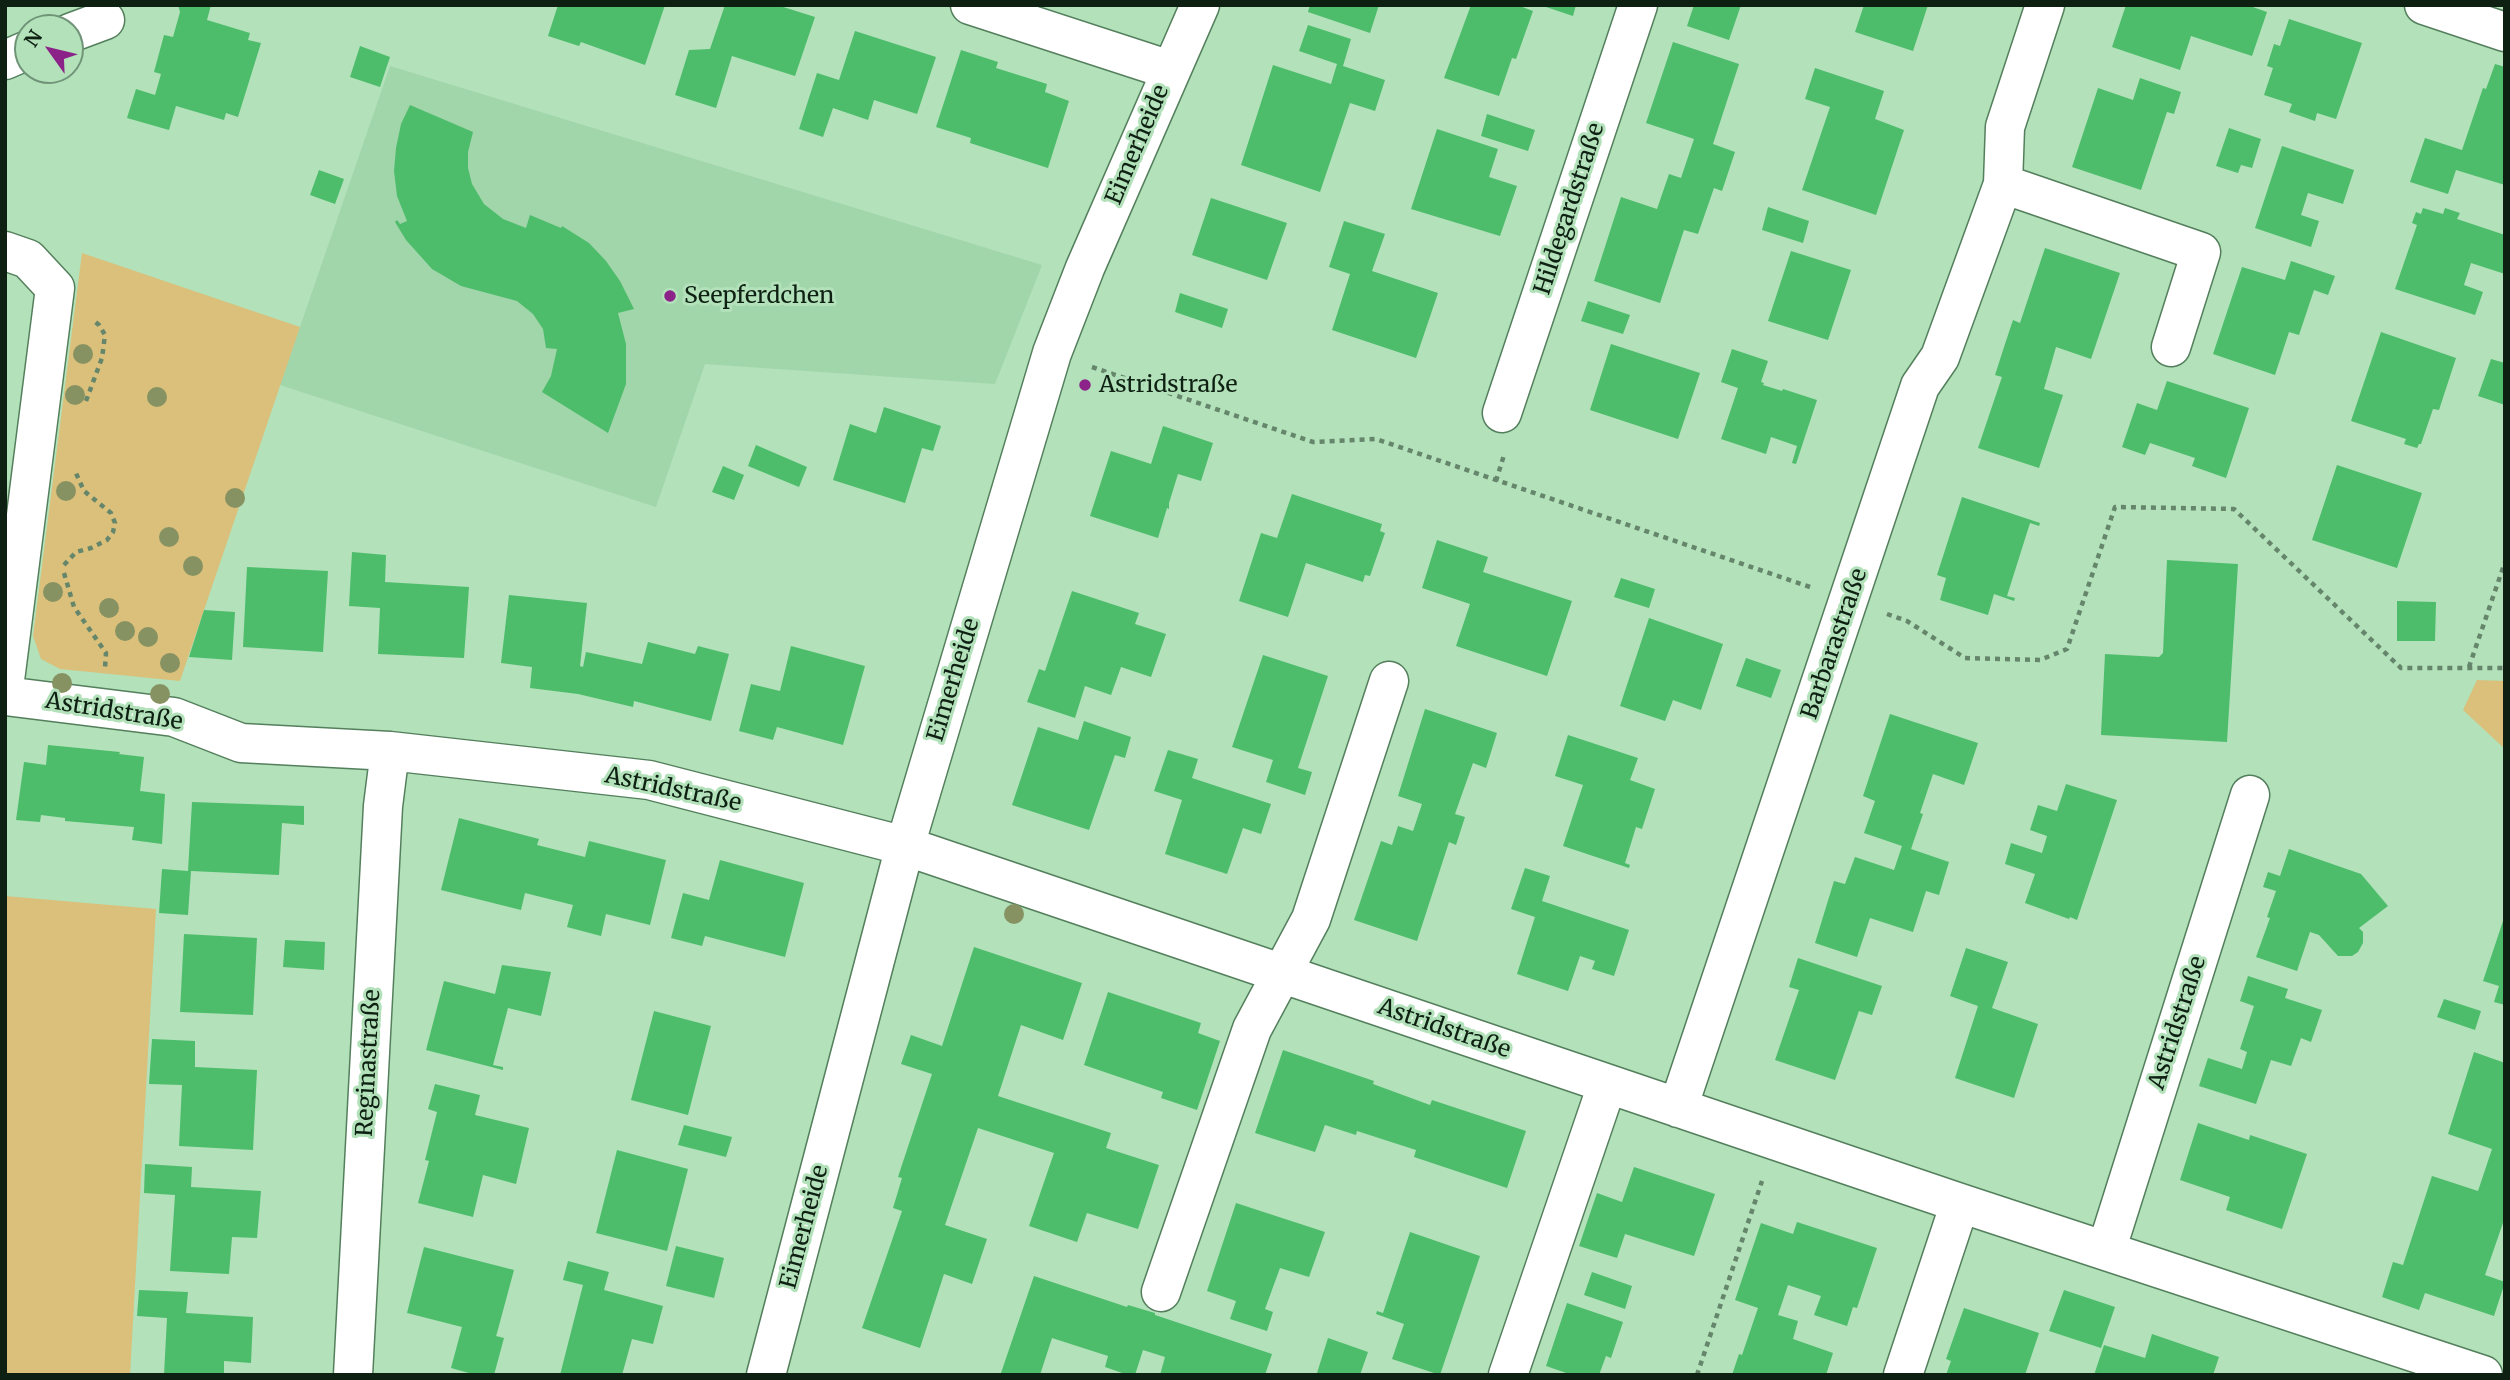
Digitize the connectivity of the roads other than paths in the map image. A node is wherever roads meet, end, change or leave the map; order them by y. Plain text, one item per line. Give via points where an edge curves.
1 (970, 5) edge
2 (1200, 5) edge
3 (1638, 5) edge
4 (2045, 5) edge
5 (2424, 5) edge
6 (2505, 32) edge
7 (1170, 70) junction
8 (2003, 184) junction
9 (5, 251) edge
10 (2171, 346) dead end
11 (1502, 414) dead end
12 (5, 680) edge
13 (1389, 681) dead end
14 (5, 696) edge
15 (390, 751) junction
16 (2250, 795) dead end
17 (905, 846) junction
18 (1280, 973) junction
19 (1607, 1085) junction
20 (1678, 1108) junction
21 (1960, 1203) junction
22 (2106, 1251) junction
23 (1161, 1292) dead end
24 (352, 1375) edge
25 (766, 1375) edge
26 (1508, 1375) edge
27 (1903, 1375) edge
28 (2483, 1375) edge

1 - 7 street
2 - 7 street, Eimerheide
3 - 11 street, Hildegardstraße
4 - 8 street, Barbarastraße via 2005,127
5 - 6 street
7 - 17 street, Eimerheide via 1052,353
8 - 10 street via 2201,252
8 - 20 street, Barbarastraße via 1940,357 1920,386
9 - 12 street via 28,259 55,288
13 - 18 street via 1311,919
14 - 15 street, Astridstraße via 174,716 241,743
15 - 17 street, Astridstraße via 649,780
15 - 24 street, Reginastraße via 382,820
16 - 22 street, Astridstraße
17 - 18 street, Astridstraße
17 - 25 street, Eimerheide
18 - 19 street, Astridstraße
18 - 23 street via 1252,1029
19 - 20 street, Astridstraße
19 - 26 street
20 - 21 street, Astridstraße
21 - 22 street, Astridstraße
21 - 27 street
22 - 28 street, Astridstraße

